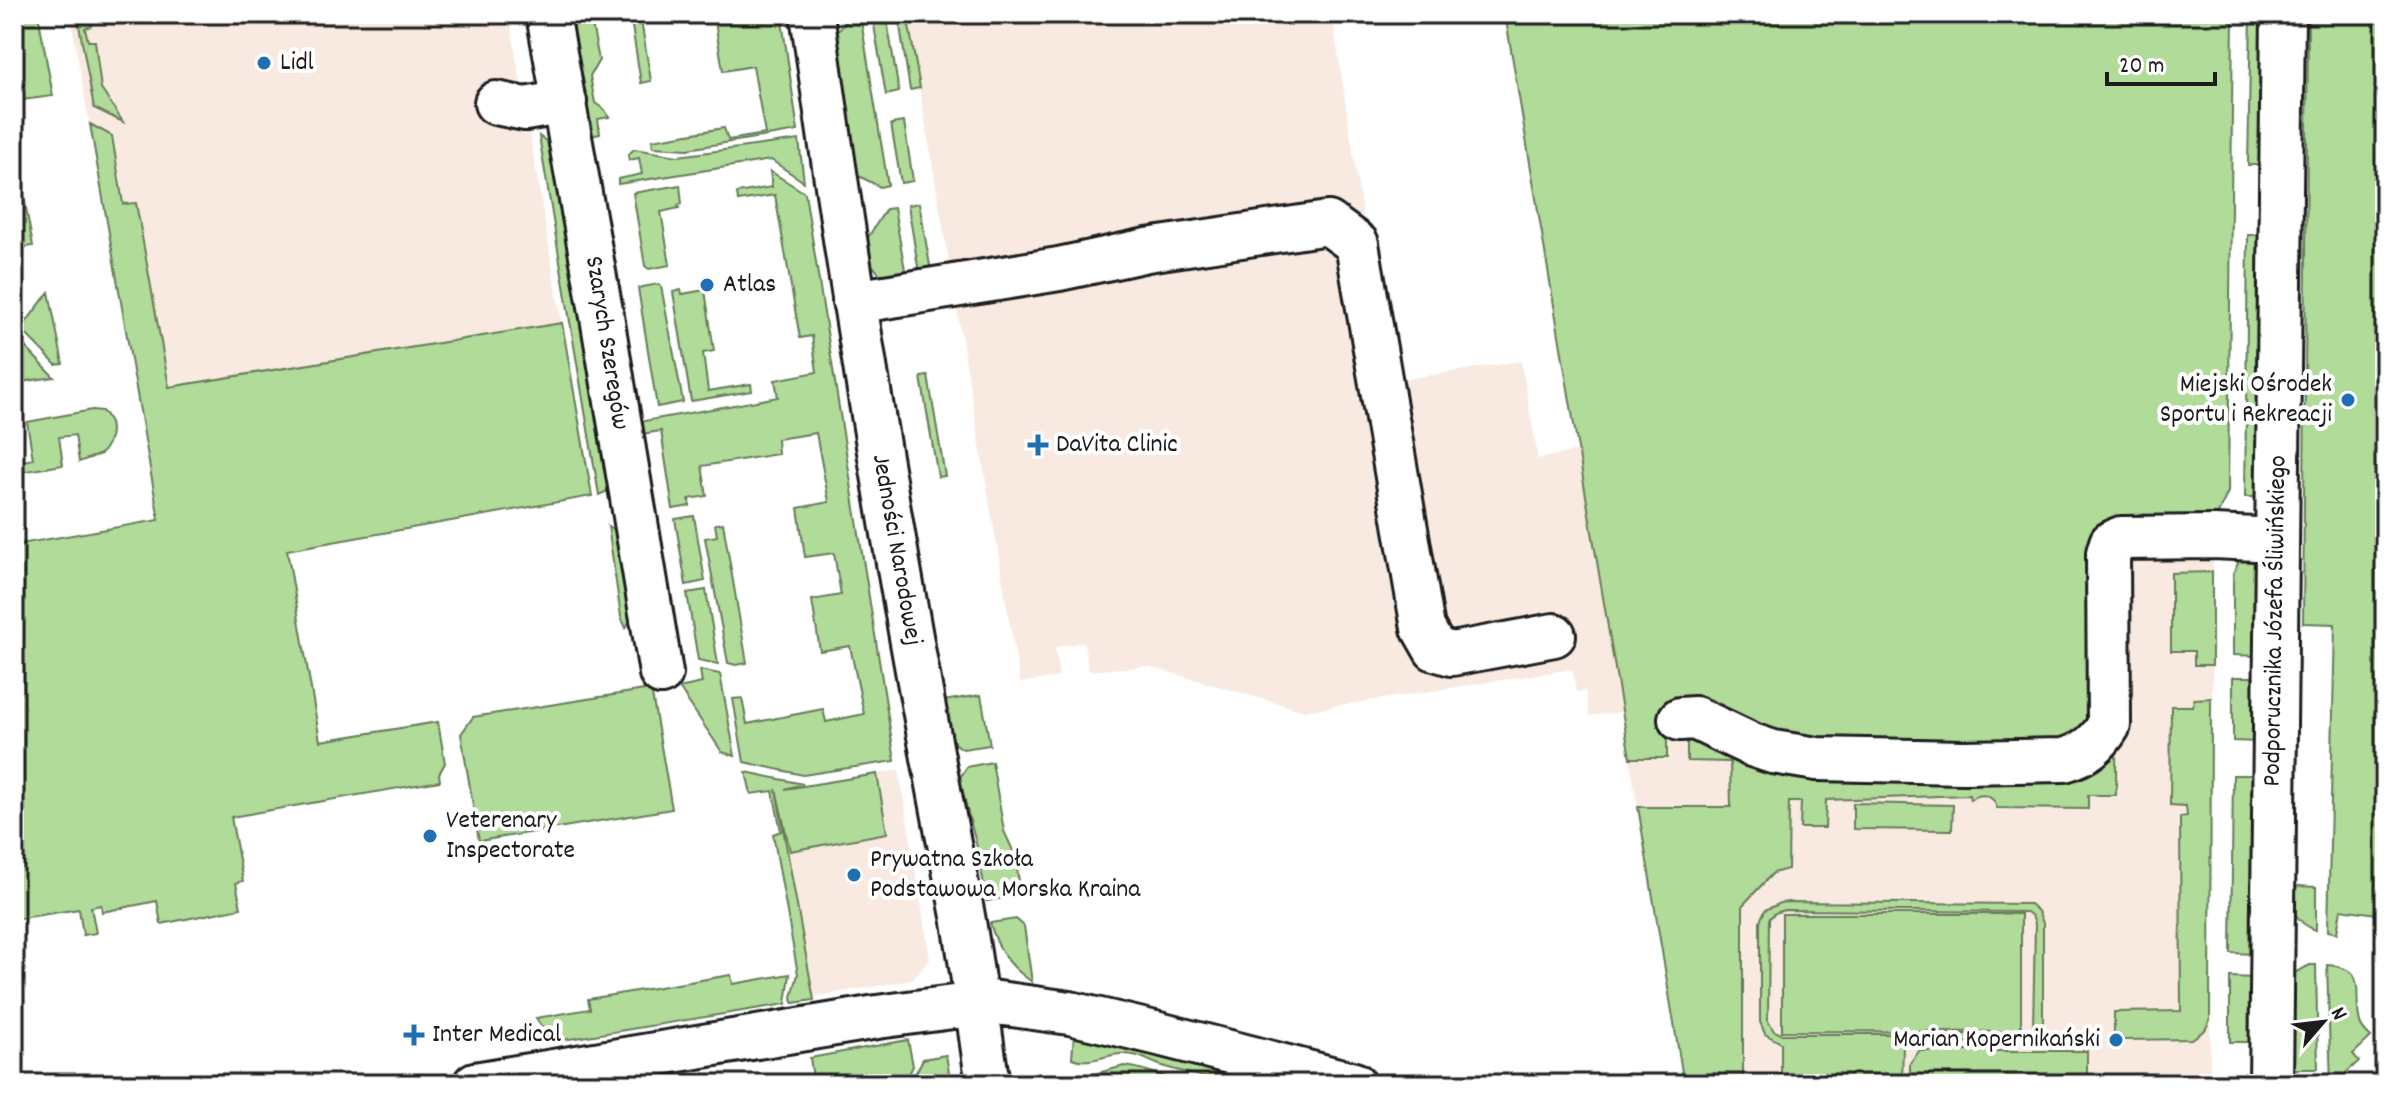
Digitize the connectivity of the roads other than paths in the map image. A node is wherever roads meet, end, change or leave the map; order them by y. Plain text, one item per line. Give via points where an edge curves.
1 (548, 14) edge
2 (812, 14) edge
3 (2283, 14) edge
4 (565, 102) junction
5 (496, 103) dead end
6 (854, 302) junction
7 (2276, 540) junction
8 (1554, 635) dead end
9 (661, 673) dead end
10 (1680, 719) dead end
11 (977, 1002) junction
12 (475, 1084) edge
13 (988, 1084) edge
14 (1354, 1084) edge
15 (2271, 1084) edge

1 - 4 street, Szarych Szeregów
2 - 6 street, Jedności Narodowej
3 - 7 street, Podporucznika Józefa Śliwińskiego
4 - 5 street via 525,109
4 - 9 street, Szarych Szeregów
6 - 8 street via 1328,223 1357,244 1423,628 1435,649 1452,654
6 - 11 street, Jedności Narodowej
7 - 10 street via 2121,538 2111,543 2109,725 2101,739 2077,757 1964,762 1817,759 1773,752 1695,718
7 - 15 street, Podporucznika Józefa Śliwińskiego
11 - 12 street
11 - 13 street, Jedności Narodowej
11 - 14 street via 1070,1013

